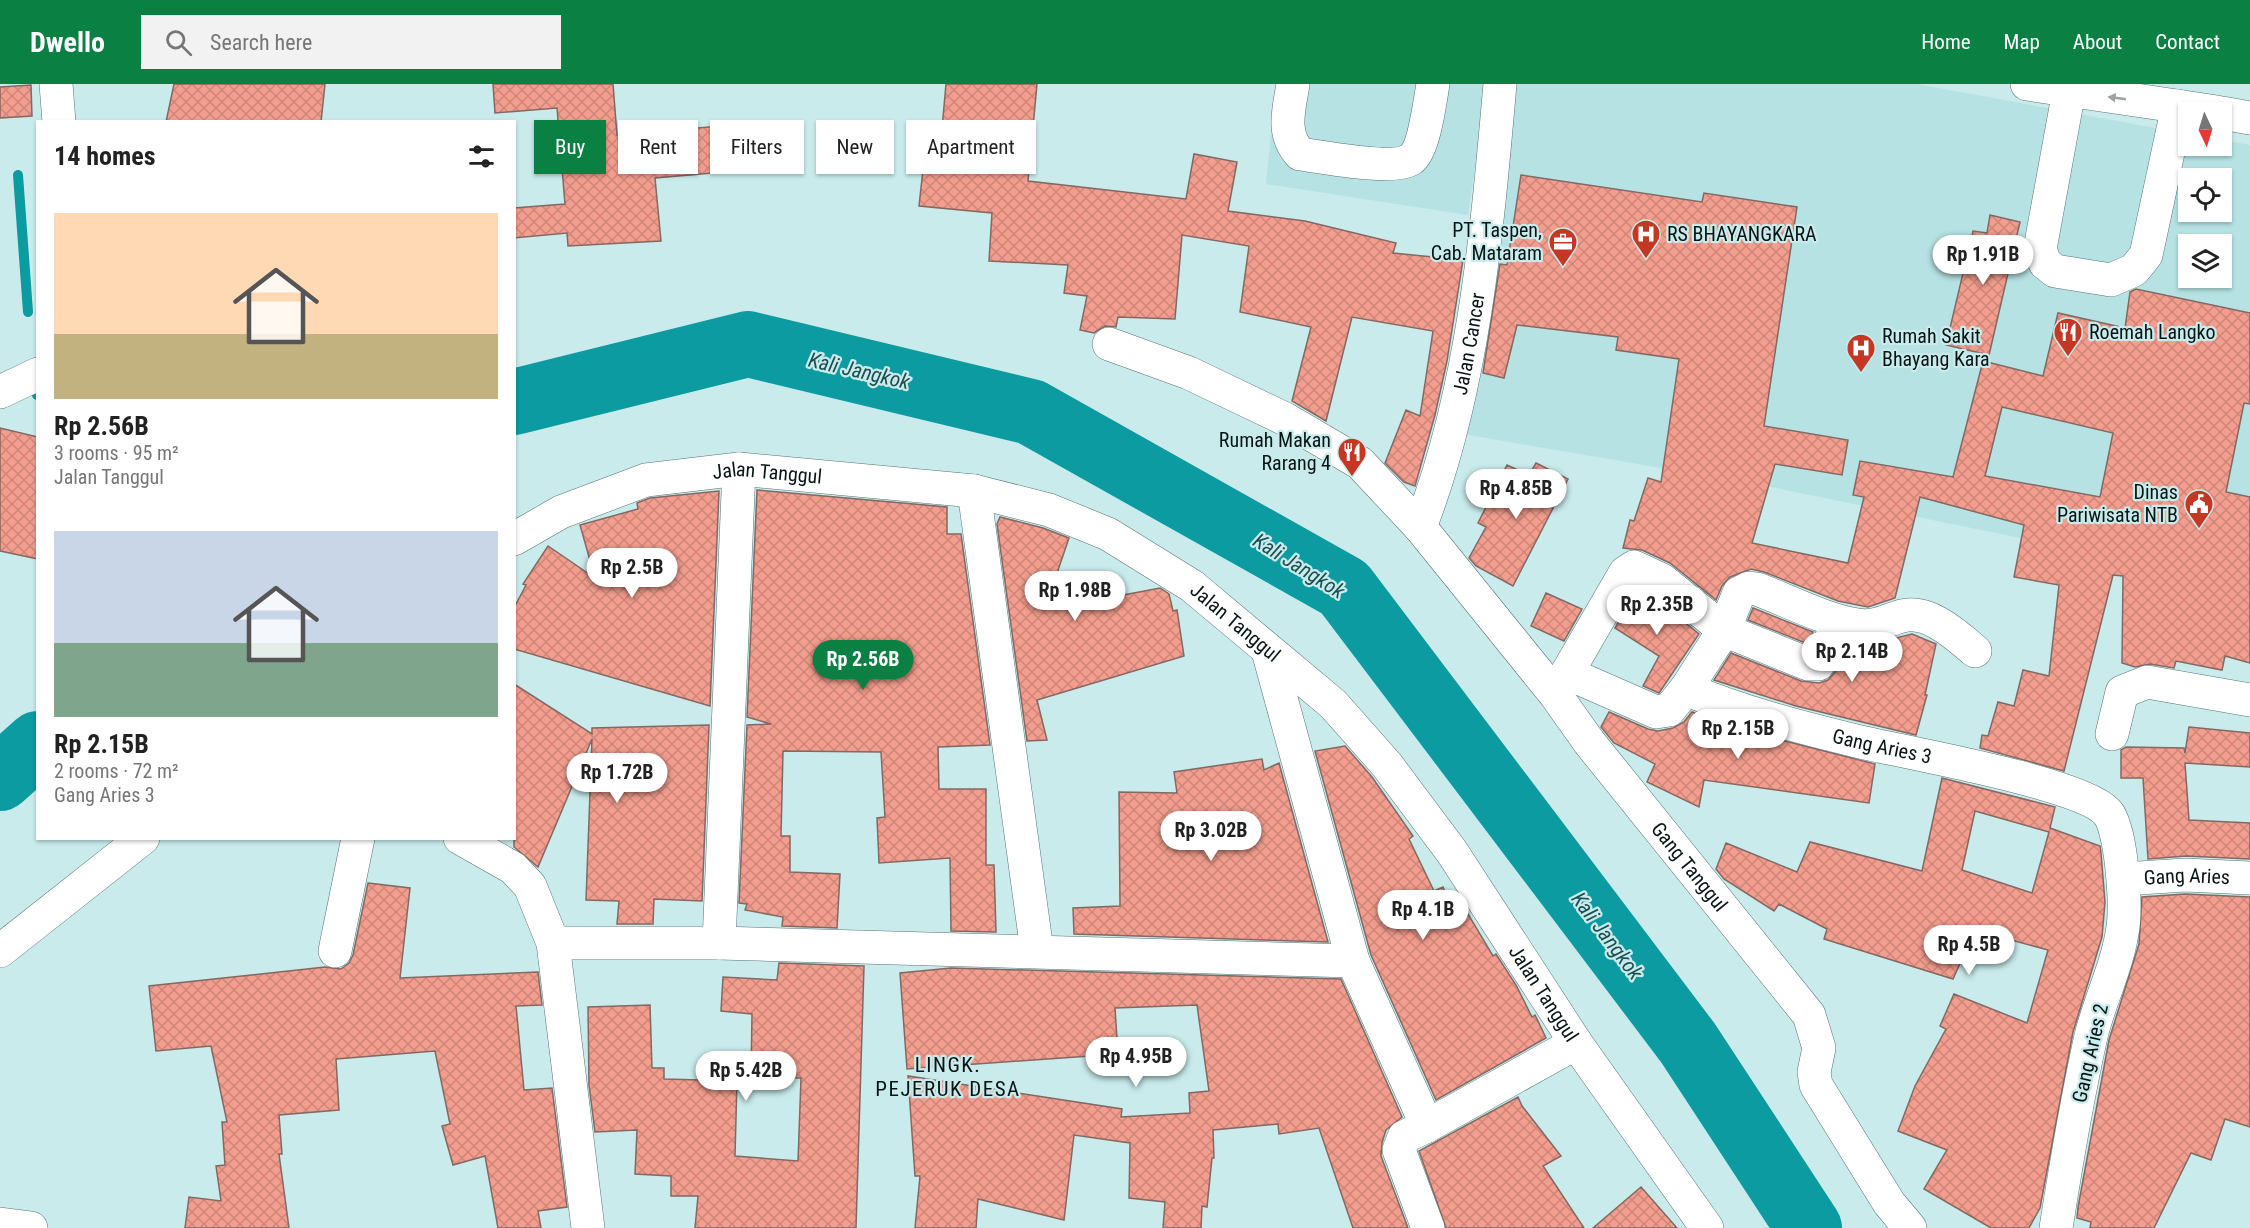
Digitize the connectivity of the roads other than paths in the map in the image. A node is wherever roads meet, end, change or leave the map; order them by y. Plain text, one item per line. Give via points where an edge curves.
1 (57, 84) edge
2 (1293, 84) edge
3 (1433, 84) edge
4 (1500, 84) edge
5 (2044, 86) edge
6 (2160, 97) edge
7 (2179, 102) edge
8 (2232, 115) edge
9 (2250, 118) edge
10 (59, 120) edge
11 (1109, 344) dead end
12 (36, 375) edge
13 (0, 392) edge
14 (739, 469) junction
15 (974, 491) junction
16 (1420, 526) junction
17 (516, 538) edge
18 (1840, 622) junction
19 (1724, 630) junction
20 (1268, 651) junction
21 (1975, 651) dead end
22 (1561, 684) junction
23 (1686, 690) junction
24 (2250, 700) edge
25 (2112, 734) dead end
26 (140, 840) edge
27 (358, 840) edge
28 (464, 840) edge
29 (2250, 878) edge
30 (2124, 879) junction
31 (553, 943) junction
32 (719, 943) junction
33 (0, 951) edge
34 (335, 951) dead end
35 (1037, 951) junction
36 (1353, 961) junction
37 (1576, 1043) junction
38 (1427, 1126) junction
39 (0, 1224) edge
40 (31, 1228) edge
41 (588, 1228) edge
42 (1428, 1228) edge
43 (1707, 1228) edge
44 (1910, 1228) edge
45 (2056, 1228) edge

1 - 10 street
2 - 3 street via 1287,126 1290,143 1300,154 1396,165 1412,159 1420,146
4 - 16 street, Jalan Cancer via 1487,234 1461,383 1440,477
6 -> 5 street
5 - 6 street via 2040,249 2045,263 2055,271 2111,280 2134,270 2146,255
6 - 7 street
8 - 9 street
11 - 16 street, Gang Tanggul via 1189,374 1285,420 1360,463
12 - 13 street
14 - 15 street, Jalan Tanggul
14 - 17 street, Jalan Tanggul via 646,480 561,512
14 - 32 street
15 - 20 street, Jalan Tanggul via 1049,510 1108,534 1192,586
15 - 35 street
16 - 22 street, Gang Tanggul
18 - 19 street via 1818,664 1808,664
18 - 19 street via 1749,588 1739,593
18 - 21 street via 1860,626 1905,615 1922,618 1941,624
19 - 22 street via 1662,580 1638,567 1630,568
19 - 23 street
20 - 36 street
20 - 37 street, Jalan Tanggul via 1333,704 1387,765 1452,852
22 - 23 street via 1656,712 1669,710
22 - 44 street, Gang Tanggul via 1589,742 1809,1014 1819,1048 1816,1084 1890,1203
23 - 30 street, Gang Aries 3 via 1806,728 2036,782 2098,804 2109,814
24 - 25 street via 2147,682 2122,692
26 - 33 street
27 - 34 street
28 - 31 street via 513,868 530,886
29 - 30 street, Gang Aries via 2185,875
30 - 45 street, Gang Aries 2 via 2118,952 2091,1036
31 - 32 street
31 - 41 street
32 - 35 street
35 - 36 street
36 - 38 street
37 - 38 street
37 - 43 street, Jalan Tanggul
38 - 42 street via 1404,1137 1399,1150
39 - 40 street

